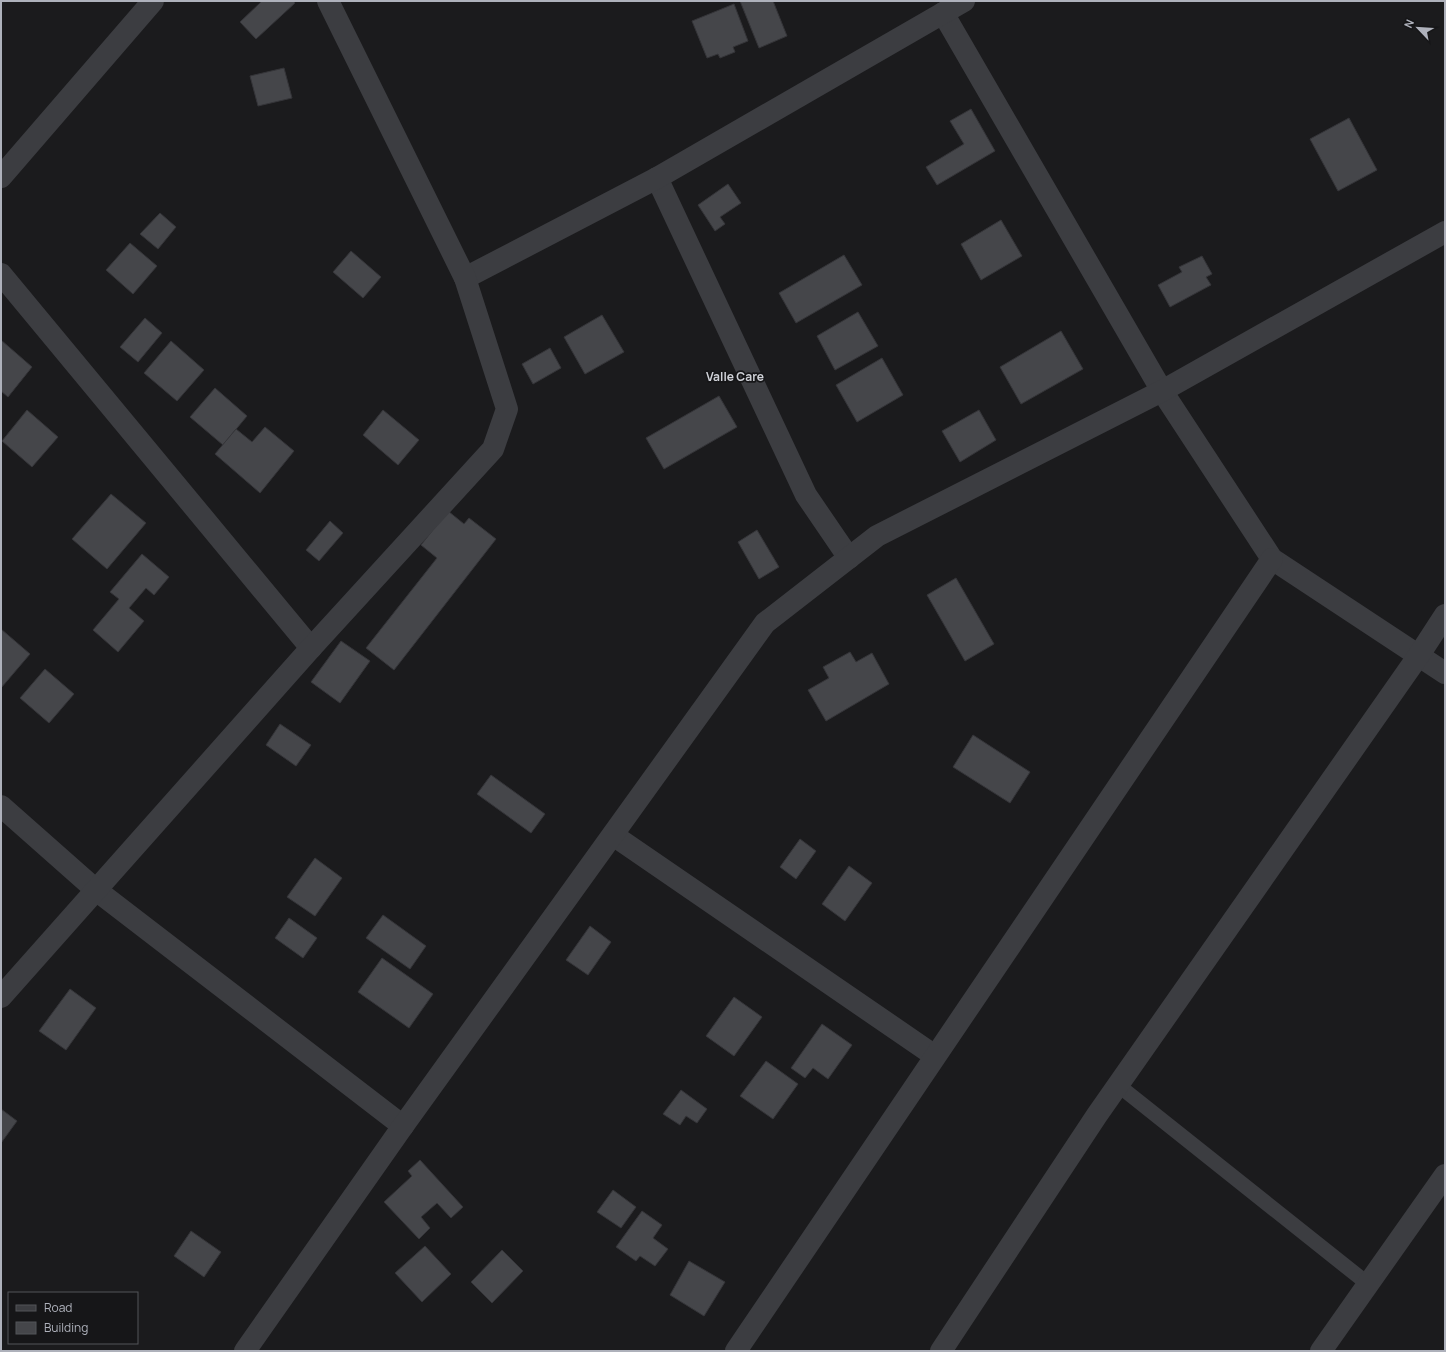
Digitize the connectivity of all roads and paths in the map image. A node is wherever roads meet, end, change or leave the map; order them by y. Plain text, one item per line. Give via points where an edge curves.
1 (153, 1) edge
2 (328, 1) edge
3 (964, 1) edge
4 (943, 13) junction
5 (1, 178) edge
6 (657, 178) junction
7 (1445, 232) edge
8 (1, 274) edge
9 (465, 278) junction
10 (1162, 391) junction
11 (849, 558) junction
12 (1272, 559) junction
13 (1445, 615) edge
14 (311, 648) junction
15 (1418, 655) junction
16 (1445, 673) edge
17 (1, 806) edge
18 (613, 835) junction
19 (96, 890) junction
20 (1, 997) edge
21 (935, 1056) junction
22 (1118, 1085) junction
23 (403, 1126) junction
24 (1445, 1174) edge
25 (1368, 1284) junction
26 (245, 1351) edge
27 (736, 1351) edge
28 (941, 1351) edge
29 (1321, 1351) edge

1 - 5 street
2 - 9 street
3 - 4 street
4 - 6 street
4 - 10 street
6 - 9 street
6 - 11 street via 806,495
7 - 10 street
8 - 14 street
9 - 14 street via 507,409 493,449
10 - 11 street via 876,536
10 - 12 street
11 - 18 street via 766,623
12 - 15 street
12 - 21 street
13 - 15 street
14 - 19 street
15 - 16 street
15 - 22 street
17 - 19 street
18 - 21 street
18 - 23 street
19 - 20 street
19 - 23 street
21 - 27 street
22 - 25 lane
22 - 28 street
23 - 26 street
24 - 25 street
25 - 29 street

